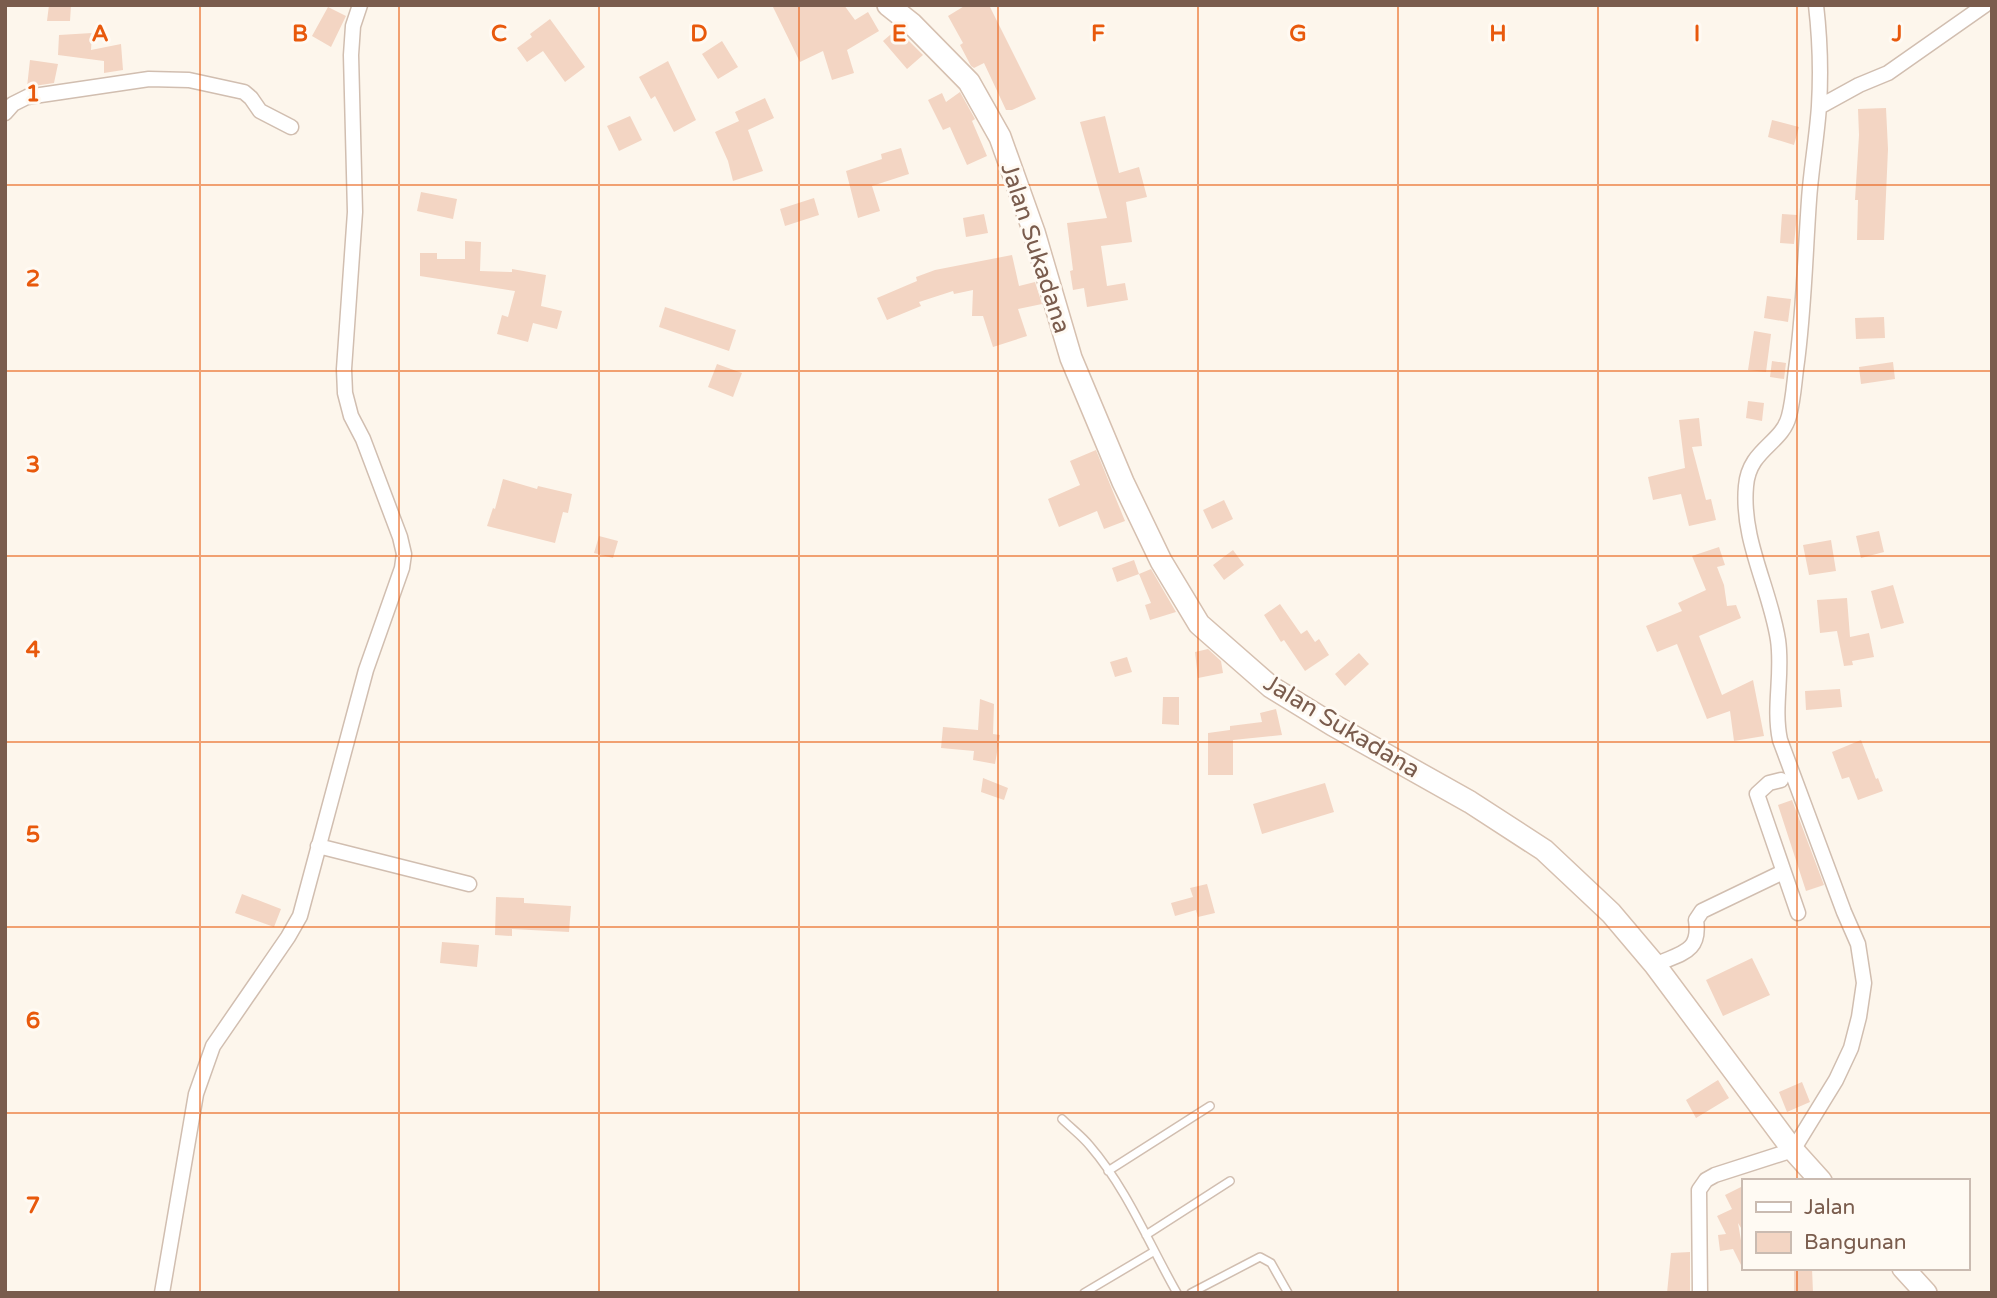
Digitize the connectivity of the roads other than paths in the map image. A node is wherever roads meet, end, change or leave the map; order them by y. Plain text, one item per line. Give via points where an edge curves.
1 (360, 5) edge
2 (888, 5) edge
3 (1816, 5) edge
4 (1985, 5) edge
5 (1819, 107) junction
6 (5, 113) edge
7 (291, 127) dead end
8 (1781, 780) dead end
9 (318, 846) junction
10 (1783, 872) junction
11 (469, 884) dead end
12 (1798, 913) dead end
13 (1655, 965) junction
14 (1210, 1107) dead end
15 (1062, 1119) dead end
16 (1793, 1150) junction
17 (1108, 1171) junction
18 (1819, 1179) edge
19 (1230, 1181) dead end
20 (1146, 1235) junction
21 (1153, 1252) junction
22 (1905, 1270) edge
23 (162, 1293) edge
24 (1084, 1293) edge
25 (1177, 1293) edge
26 (1191, 1293) edge
27 (1288, 1293) edge
28 (1700, 1293) edge
29 (1926, 1293) edge

1 - 9 street via 351,55 355,212 345,393 404,554 366,670
2 - 13 main road, Jalan Sukadana via 969,82 1000,137 1071,358 1123,482 1199,624 1271,687 1544,850 1611,913
3 - 5 street via 1821,51
4 - 5 street via 1888,73
5 - 16 street via 1790,414 1780,434 1748,470 1745,498 1747,523 1779,642 1776,723 1780,740 1858,944 1864,983 1851,1048
6 - 7 street via 27,97 149,79 189,80 244,92 260,111
8 - 10 street via 1757,794
9 - 11 street
9 - 23 street via 300,916 213,1046 204,1070
10 - 12 street
10 - 13 street via 1702,911 1696,920 1695,943
13 - 16 main road, Jalan Sukadana
14 - 17 lane
15 - 17 lane via 1089,1144
16 - 18 main road, Jalan Sukadana
16 - 28 street via 1715,1175 1699,1190
17 - 20 lane
19 - 20 lane
20 - 21 lane
21 - 24 lane
21 - 25 lane
22 - 29 main road
26 - 27 lane via 1259,1257 1271,1263

